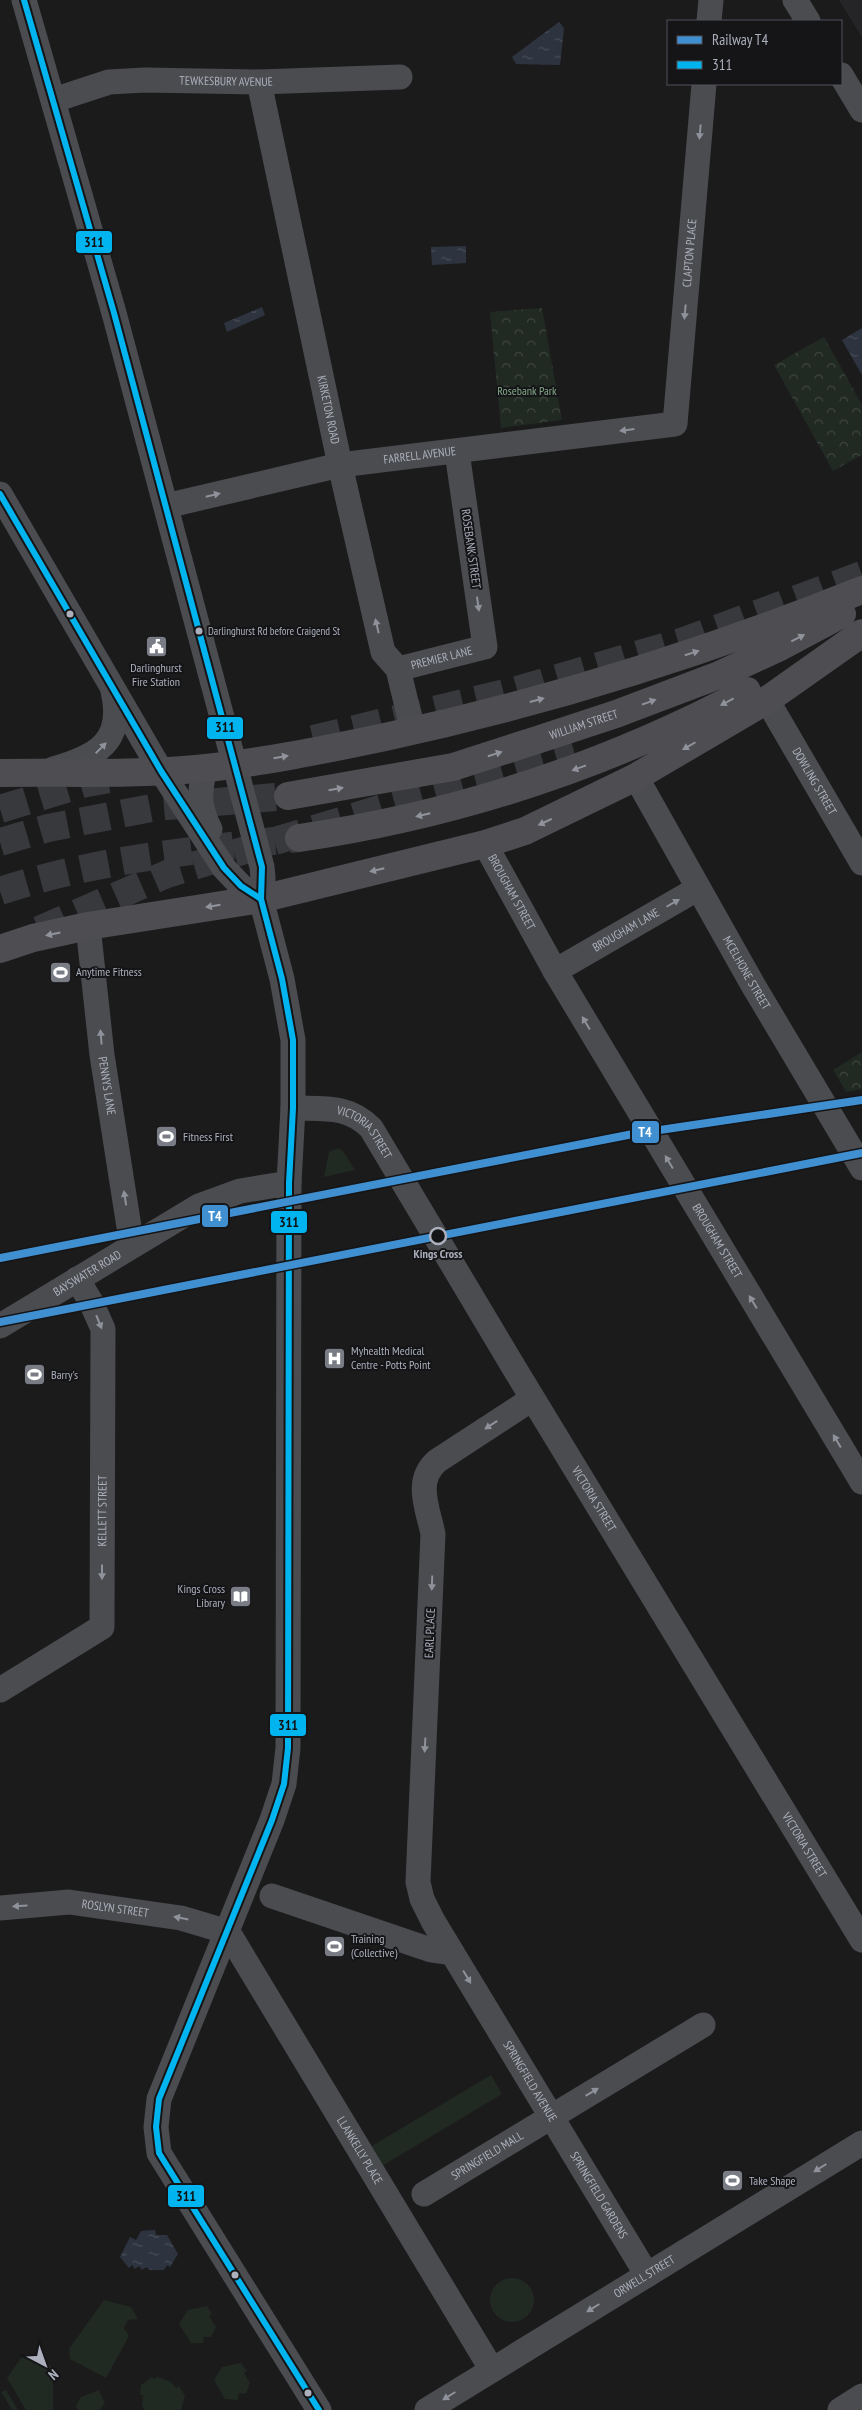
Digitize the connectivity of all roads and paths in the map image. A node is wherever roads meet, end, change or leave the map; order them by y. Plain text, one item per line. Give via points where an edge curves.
1 (24, 0) edge
2 (711, 0) edge
3 (795, 0) edge
4 (709, 20) edge
5 (807, 20) edge
6 (400, 77) dead end
7 (842, 77) edge
8 (260, 82) junction
9 (704, 85) edge
10 (54, 100) junction
11 (862, 110) edge
12 (675, 424) joint
13 (457, 452) junction
14 (340, 466) junction
15 (0, 494) edge
16 (166, 506) junction
17 (862, 590) edge
18 (862, 602) edge
19 (862, 628) edge
20 (862, 633) edge
21 (484, 647) joint
22 (398, 669) junction
23 (112, 687) junction
24 (767, 700) junction
25 (413, 731) junction
26 (233, 765) junction
27 (206, 768) junction
28 (161, 771) junction
29 (0, 772) edge
30 (41, 772) junction
31 (636, 777) junction
32 (288, 796) tunnel mouth
33 (299, 838) tunnel mouth
34 (485, 844) junction
35 (862, 863) edge
36 (697, 889) junction
37 (251, 893) junction
38 (88, 926) junction
39 (0, 949) edge
40 (555, 970) junction
41 (293, 1108) junction
42 (862, 1168) edge
43 (289, 1183) junction
44 (132, 1246) junction
45 (77, 1279) junction
46 (0, 1326) edge
47 (532, 1398) junction
48 (862, 1482) edge
49 (0, 1690) edge
50 (272, 1896) dead end
51 (0, 1908) edge
52 (432, 1920) joint
53 (228, 1932) junction
54 (862, 1940) edge
55 (452, 1953) junction
56 (703, 2025) dead end
57 (550, 2117) junction
58 (862, 2143) edge
59 (424, 2194) dead end
60 (647, 2275) junction
61 (492, 2370) junction
62 (862, 2396) edge
63 (319, 2410) edge
64 (427, 2410) edge
65 (840, 2410) edge

1 - 10 street
2 - 4 street
3 - 5 street
6 - 8 street, TEWKESBURY AVENUE
7 - 11 street
8 - 10 street, TEWKESBURY AVENUE via 110,82
8 - 14 street, KIRKETON ROAD
9 -> 12 street, CLAPTON PLACE
10 - 16 street
12 -> 13 street, FARRELL AVENUE
13 - 14 street, FARRELL AVENUE
13 -> 21 street, ROSEBANK STREET
16 -> 14 street, FARRELL AVENUE
22 -> 14 street, KIRKETON ROAD via 383,652
15 - 23 street
16 - 26 street
25 -> 17 main road via 571,691 720,645
32 -> 18 main road, WILLIAM STREET via 453,766 606,717 719,675 780,647
19 -> 33 main road via 707,712 632,747 548,779 424,814
20 - 24 main road
21 - 22 street, PREMIER LANE
22 - 25 street, KIRKETON ROAD
23 - 28 street
30 -> 23 street via 88,758 104,746 114,729 116,717
24 -> 31 main road
24 - 35 street, DOWLING STREET
26 -> 25 main road
26 - 27 main road
26 - 37 street via 264,878
27 - 28 main road
27 - 37 street via 200,797 203,816
28 - 30 main road
28 - 37 street via 224,868
29 - 30 main road
31 -> 34 main road via 538,825
31 - 36 street, MCELHONE STREET
34 -> 37 main road
34 - 40 street, BROUGHAM STREET
40 -> 36 street, BROUGHAM LANE
36 - 42 street, MCELHONE STREET
37 -> 38 main road
37 - 41 street via 289,1011 293,1040
38 -> 39 main road
44 -> 38 street, PENNYS LANE via 102,1055
48 -> 40 street, BROUGHAM STREET
41 - 43 street
41 - 47 street, VICTORIA STREET via 346,1111 355,1114 371,1128
43 - 44 street, BAYSWATER ROAD via 226,1195 185,1213
43 - 53 street via 288,1748 284,1784
44 - 45 street, BAYSWATER ROAD
45 - 46 street, BAYSWATER ROAD
45 -> 49 street, KELLETT STREET via 103,1329 102,1626
47 -> 52 street, EARL PLACE via 437,1461 430,1467 423,1483 433,1534 417,1868 422,1899
47 - 54 street, VICTORIA STREET
50 - 55 street via 431,1950
53 -> 51 street, ROSLYN STREET via 181,1918 69,1902
52 - 55 street, SPRINGFIELD AVENUE
53 - 61 street, LLANKELLY PLACE
53 - 63 street via 159,2099 156,2126 159,2153
55 -> 57 street, SPRINGFIELD AVENUE
57 -> 56 street, SPRINGFIELD AVENUE
57 - 59 street, SPRINGFIELD MALL
57 - 60 street, SPRINGFIELD GARDENS
58 -> 60 street, ORWELL STREET
60 -> 61 street, ORWELL STREET
61 -> 64 street, ORWELL STREET
62 - 65 street

